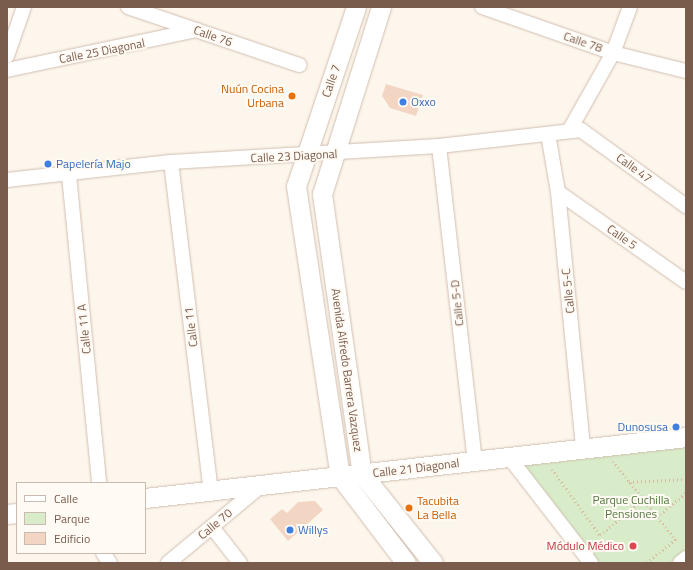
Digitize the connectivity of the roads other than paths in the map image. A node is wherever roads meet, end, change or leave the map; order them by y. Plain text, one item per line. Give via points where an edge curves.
1 (24, 7) edge
2 (128, 7) edge
3 (356, 7) edge
4 (381, 7) edge
5 (482, 7) edge
6 (630, 7) edge
7 (197, 30) junction
8 (613, 53) junction
9 (7, 56) edge
10 (299, 64) dead end
11 (7, 70) edge
12 (686, 71) edge
13 (575, 131) junction
14 (548, 134) junction
15 (439, 146) junction
16 (334, 154) junction
17 (305, 155) junction
18 (170, 162) junction
19 (69, 175) junction
20 (7, 180) edge
21 (558, 192) junction
22 (686, 206) edge
23 (686, 282) edge
24 (686, 437) edge
25 (583, 449) junction
26 (509, 457) junction
27 (475, 461) junction
28 (362, 474) junction
29 (340, 476) junction
30 (99, 482) edge
31 (262, 485) junction
32 (211, 491) junction
33 (146, 498) edge
34 (212, 526) junction
35 (103, 554) edge
36 (686, 558) edge
37 (110, 563) edge
38 (168, 563) edge
39 (240, 563) edge
40 (406, 563) edge
41 (433, 563) edge
42 (591, 563) edge
43 (680, 563) edge

1 - 9 street
2 - 7 street, Calle 76
3 - 17 street, Calle 7
4 - 16 street, Calle 7
5 - 8 street, Calle 78
6 - 8 street
7 - 10 street, Calle 76
7 - 11 street, Calle 25 Diagonal
8 - 12 street, Calle 78
8 - 13 street
13 - 14 street, Calle 23 Diagonal
13 - 22 street, Calle 47
14 - 15 street, Calle 23 Diagonal
14 - 21 street, Calle 5-C
15 - 16 street, Calle 23 Diagonal
15 - 27 street, Calle 5-D
16 - 17 street, Calle 23 Diagonal
16 - 28 street, Avenida Alfredo Barrera Vazquez via 322,194
17 - 18 street, Calle 23 Diagonal
17 - 29 street, Avenida Alfredo Barrera Vazquez via 296,186
18 - 19 street, Calle 23 Diagonal
18 - 32 street, Calle 11
19 - 20 street, Calle 23 Diagonal
19 - 30 street, Calle 11 A
21 - 23 street, Calle 5
21 - 25 street, Calle 5-C
24 - 25 street, Calle 21 Diagonal
25 - 26 street, Calle 21 Diagonal
26 - 27 street, Calle 21 Diagonal
26 - 42 street
27 - 28 street, Calle 21 Diagonal
28 - 29 street, Calle 21 Diagonal
28 - 41 street
29 - 31 street, Calle 21 Diagonal
29 - 40 street, Avenida Alfredo Barrera Vazquez
31 - 32 street, Calle 21 Diagonal
31 - 34 street, Calle 70
32 - 33 street, Calle 21 Diagonal
34 - 38 street, Calle 70
34 - 39 street
35 - 37 street
36 - 43 street

